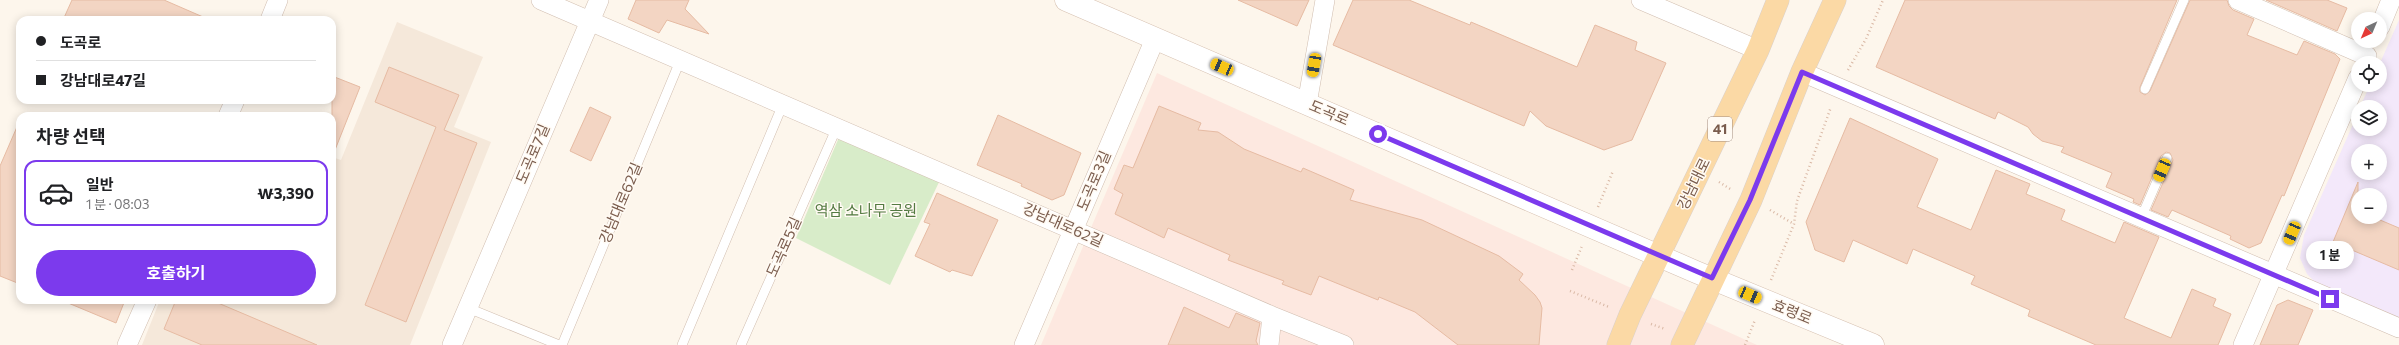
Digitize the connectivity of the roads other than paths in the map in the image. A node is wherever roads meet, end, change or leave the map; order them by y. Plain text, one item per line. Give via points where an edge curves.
1 (278, 0) edge
2 (541, 0) edge
3 (599, 0) edge
4 (1066, 0) edge
5 (1324, 0) edge
6 (1641, 0) edge
7 (1778, 0) edge
8 (2184, 0) edge
9 (2238, 0) edge
10 (2392, 0) edge
11 (1832, 4) edge
12 (2386, 12) edge
13 (272, 16) edge
14 (590, 21) junction
15 (1155, 39) junction
16 (1758, 50) junction
17 (2368, 53) edge
18 (680, 61) junction
19 (1802, 72) junction
20 (2145, 89) dead end
21 (2352, 92) edge
22 (783, 104) junction
23 (1307, 104) junction
24 (837, 127) junction
25 (2167, 158) dead end
26 (2141, 218) junction
27 (1073, 230) junction
28 (1658, 256) junction
29 (2274, 275) junction
30 (1712, 278) junction
31 (145, 304) edge
32 (468, 308) junction
33 (1272, 316) junction
34 (2399, 328) edge
35 (127, 345) edge
36 (452, 345) edge
37 (560, 345) edge
38 (682, 345) edge
39 (741, 345) edge
40 (1024, 345) edge
41 (1269, 345) edge
42 (1344, 345) edge
43 (1618, 345) edge
44 (1682, 345) edge
45 (1873, 345) edge
46 (2242, 345) edge

1 - 13 street
2 - 14 street, 강남대로62길
3 - 14 street, 도곡로7길
4 - 15 main road, 도곡로
5 - 23 street
6 - 16 street
7 - 16 main road, 강남대로 / 41
8 - 20 lane
9 - 17 street
10 - 12 street
11 - 19 main road
14 - 18 street, 강남대로62길
14 - 32 street, 도곡로7길
15 - 23 main road, 도곡로
15 - 27 street, 도곡로3길
16 - 28 main road, 강남대로 / 41
18 - 22 street, 강남대로62길
18 - 37 lane, 강남대로62길
19 - 26 street
19 - 30 main road via 1750,200
21 - 29 street
22 - 24 street, 강남대로62길
22 - 38 lane
23 - 28 main road, 도곡로
24 - 27 street, 강남대로62길
24 - 39 lane, 도곡로5길
25 - 26 lane
26 - 29 street
27 - 33 street, 강남대로62길
27 - 40 street, 도곡로3길
28 - 30 main road, 도곡로
28 - 43 main road, 강남대로 / 41
29 - 34 street
29 - 46 street
30 - 44 main road
30 - 45 main road, 효령로
31 - 35 street
32 - 36 street, 도곡로7길
32 - 37 lane
33 - 41 street
33 - 42 street, 강남대로62길

